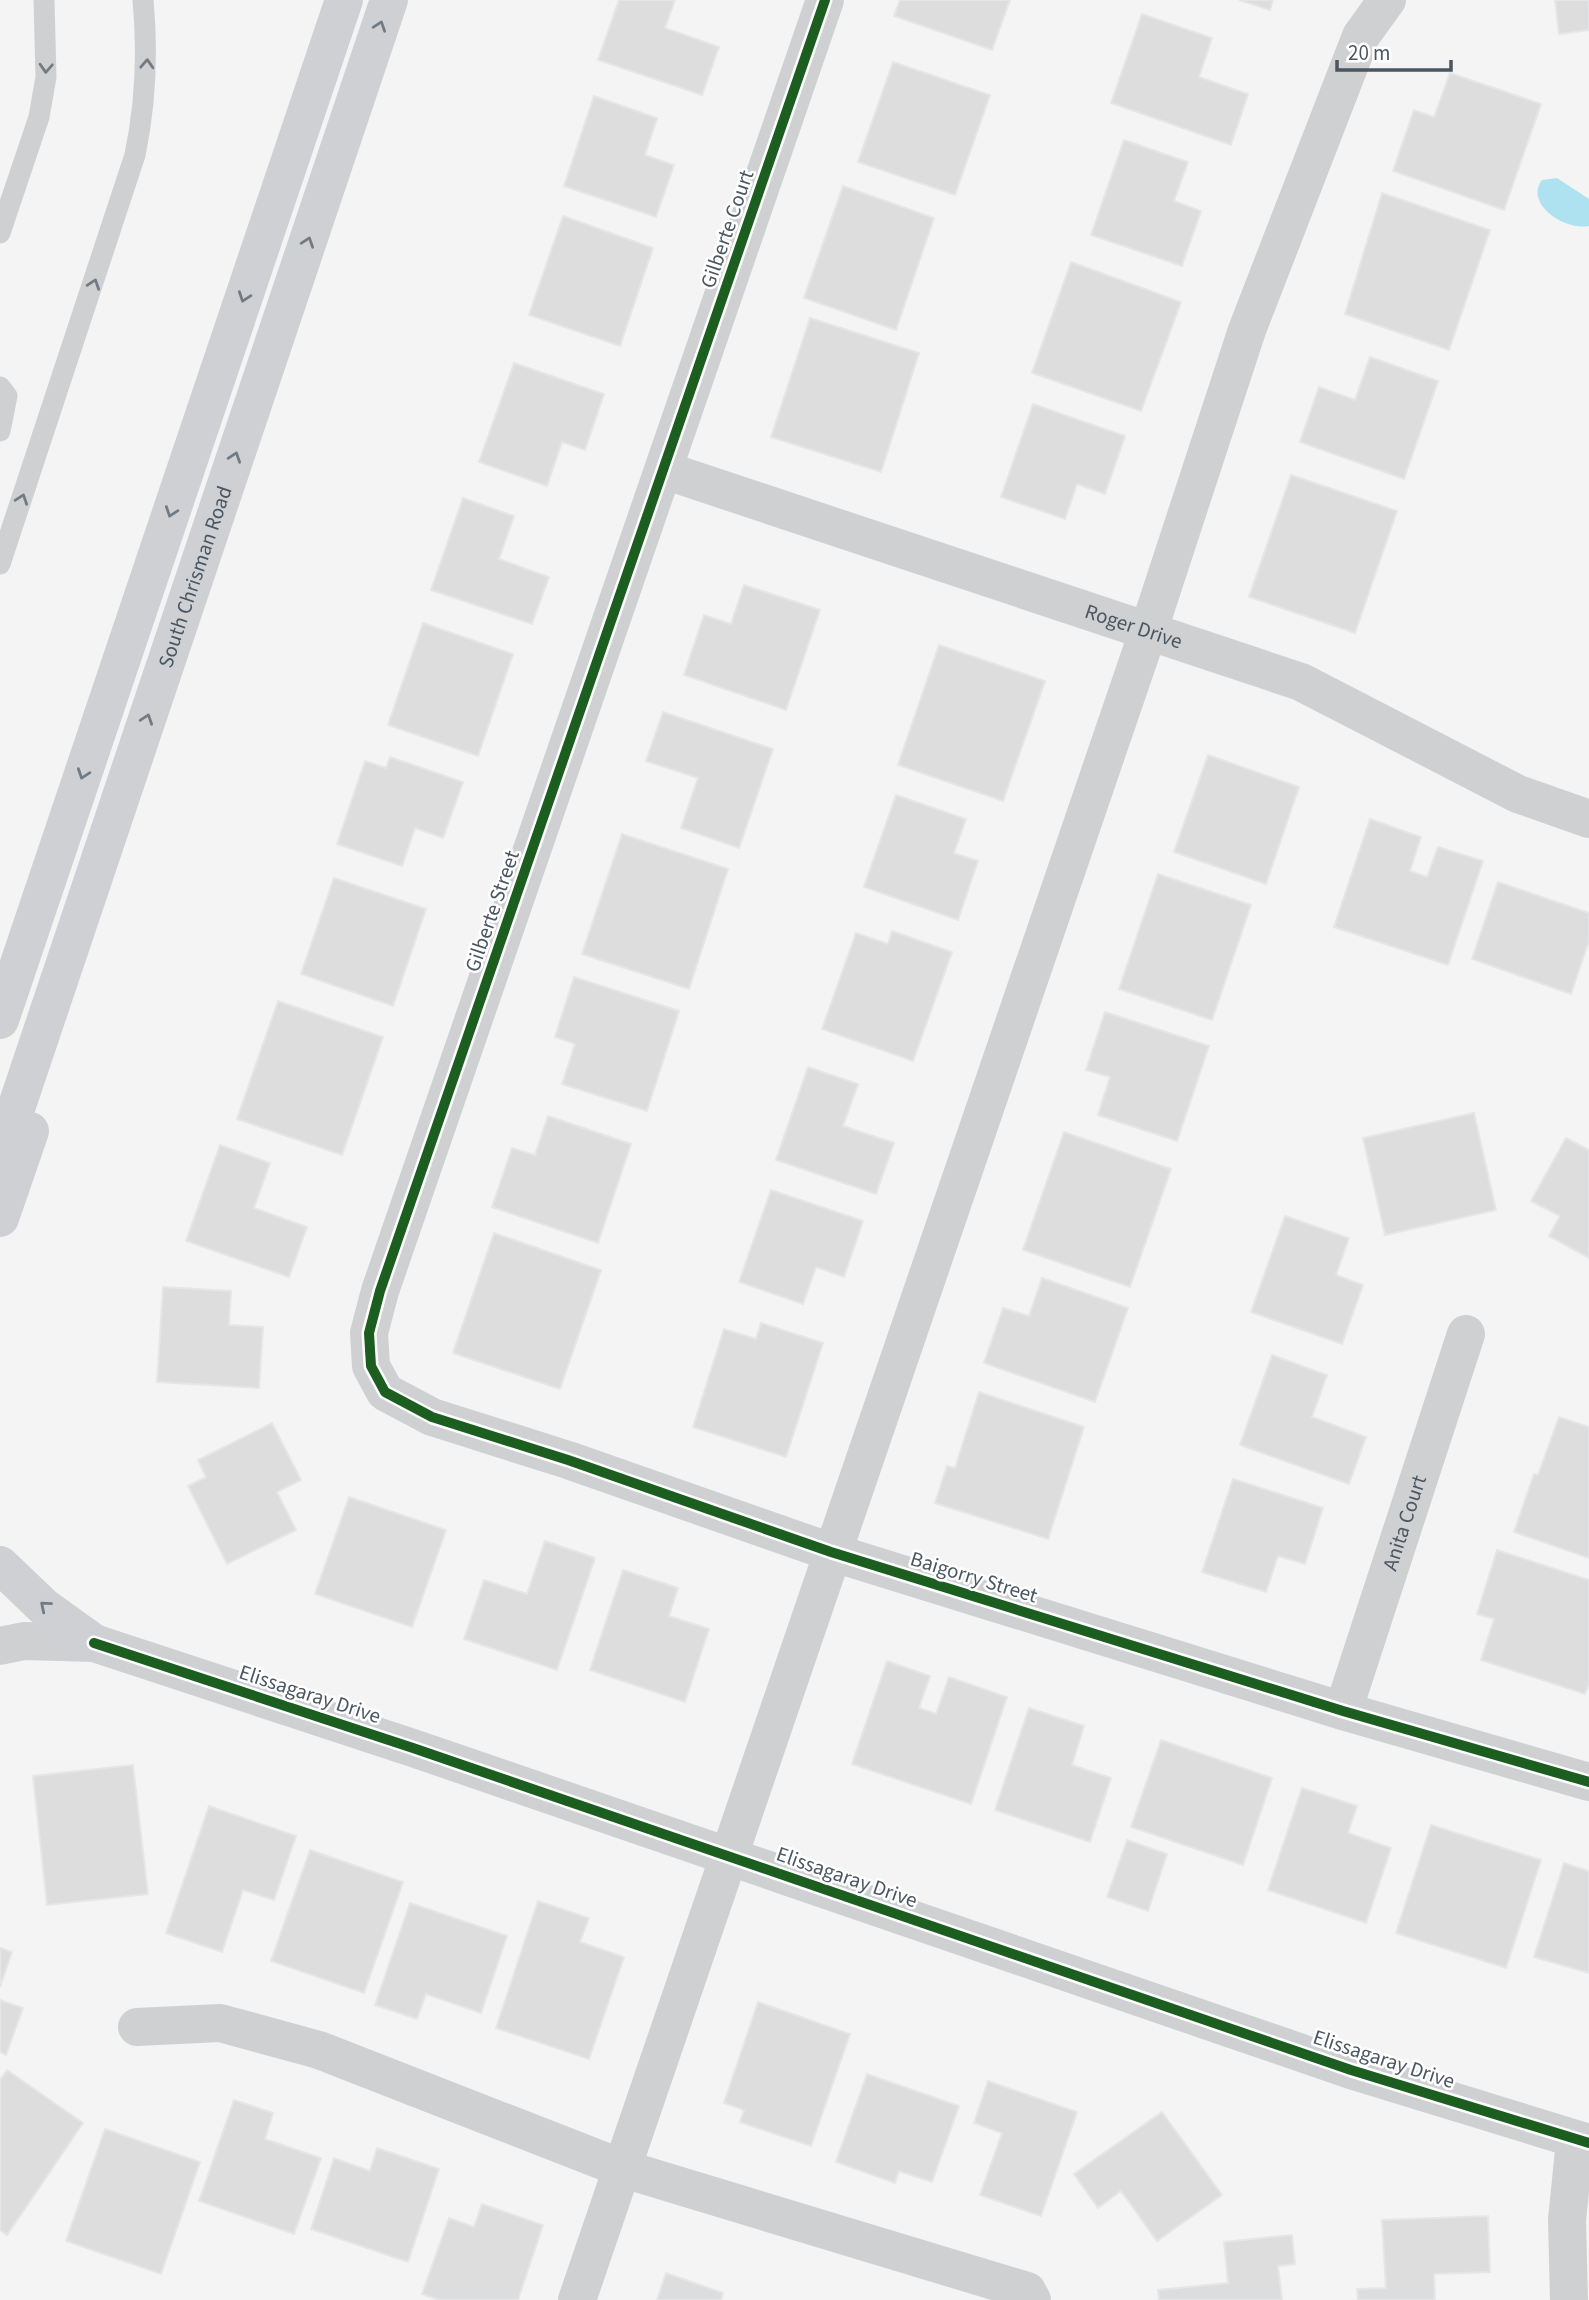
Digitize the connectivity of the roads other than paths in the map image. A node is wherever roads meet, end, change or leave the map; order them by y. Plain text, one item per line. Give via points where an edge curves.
1 (44, 0) edge
2 (143, 0) edge
3 (319, 0) edge
4 (344, 0) edge
5 (389, 0) edge
6 (825, 0) edge
7 (1387, 0) edge
8 (289, 164) junction
9 (0, 233) edge
10 (0, 387) edge
11 (0, 431) edge
12 (664, 470) junction
13 (0, 564) edge
14 (1148, 632) junction
15 (134, 757) junction
16 (1589, 820) edge
17 (0, 1020) edge
18 (0, 1156) edge
19 (0, 1218) edge
20 (1466, 1334) dead end
21 (371, 1366) joint
22 (831, 1552) junction
23 (0, 1565) edge
24 (94, 1643) junction
25 (0, 1646) edge
26 (1343, 1711) junction
27 (1589, 1782) edge
28 (730, 1857) junction
29 (137, 2027) dead end
30 (1582, 2142) edge
31 (624, 2169) junction
32 (577, 2300) edge
33 (1032, 2300) edge
34 (1569, 2300) edge

1 -> 9 lane via 48,37 44,91
13 -> 2 lane via 135,155 145,107 148,52
3 - 8 street
4 - 8 street, South Chrisman Road
15 -> 5 street, South Chrisman Road
6 - 12 street, Gilberte Court
7 - 14 street via 1361,36 1247,330
8 -> 17 street, South Chrisman Road
10 - 11 lane via 6,396
12 - 14 street, Roger Drive
12 - 21 street, Gilberte Street via 380,1291 369,1333
14 - 16 street, Roger Drive via 1301,682 1518,794
14 - 22 street
15 - 18 street, South Chrisman Road
15 - 19 street via 119,865
20 - 26 street, Anita Court
21 - 22 street, Baigorry Street via 385,1391 432,1417
22 - 26 street, Baigorry Street
22 - 28 street
24 -> 23 street via 44,1607
24 - 25 street, Elissagaray Drive via 24,1641
24 - 28 street, Elissagaray Drive
26 - 27 street, Baigorry Street
28 - 30 street, Elissagaray Drive via 1351,2070
28 - 31 street
29 - 31 street via 220,2023 319,2050
30 - 34 street via 1567,2220
31 - 32 street
31 - 33 street via 1027,2291

